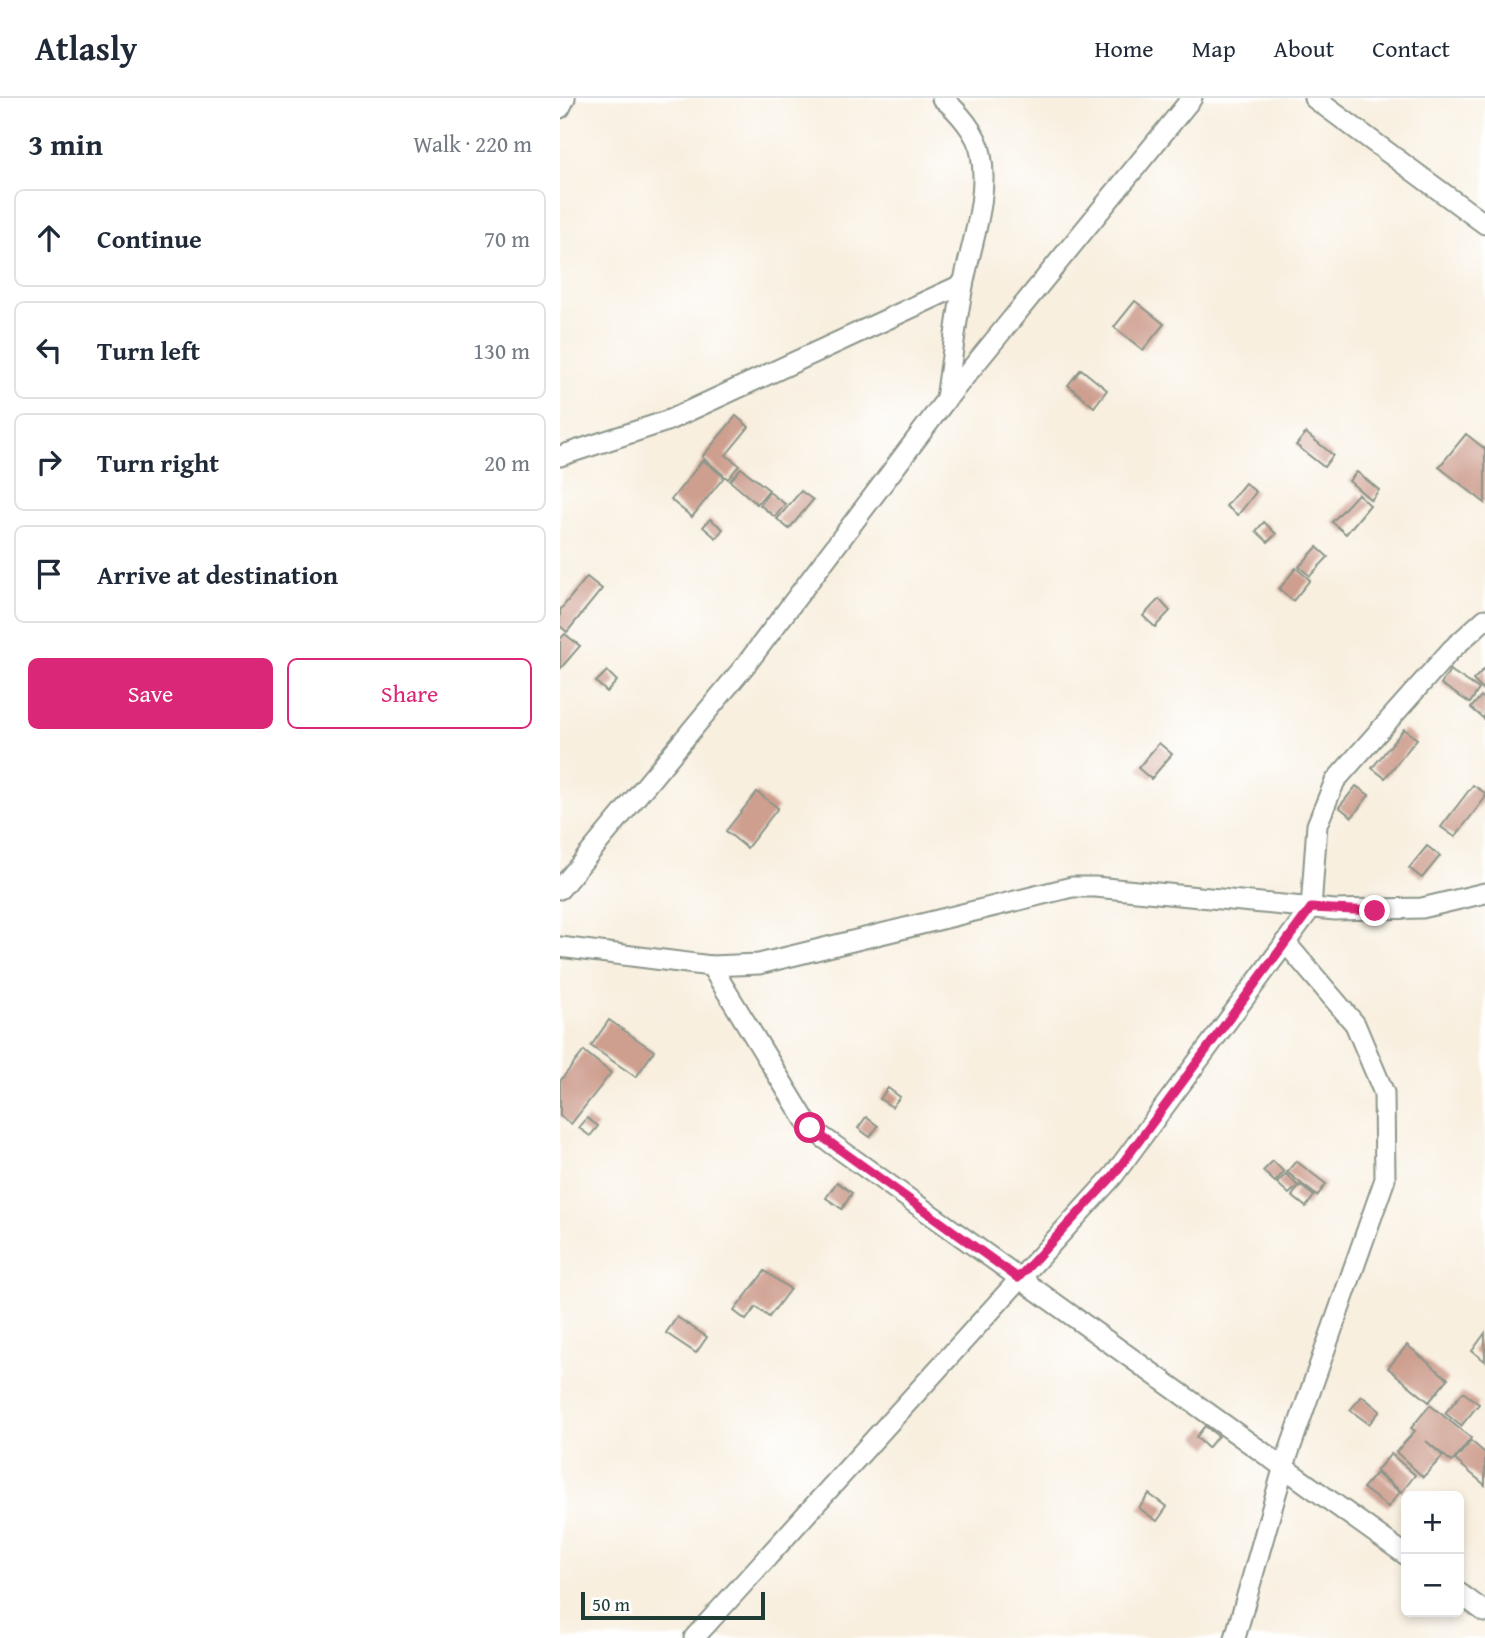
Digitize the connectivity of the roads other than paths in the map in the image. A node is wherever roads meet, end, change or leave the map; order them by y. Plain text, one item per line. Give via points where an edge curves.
1 (565, 98) edge
2 (1192, 98) edge
3 (1314, 98) edge
4 (949, 101) edge
5 (560, 108) edge
6 (1485, 224) edge
7 (963, 284) junction
8 (946, 401) junction
9 (560, 456) edge
10 (1485, 619) edge
11 (560, 889) edge
12 (1485, 893) edge
13 (1311, 908) junction
14 (1285, 942) junction
15 (560, 947) edge
16 (711, 966) junction
17 (1018, 1278) junction
18 (1284, 1466) junction
19 (1405, 1554) edge
20 (1464, 1597) edge
21 (1485, 1612) edge
22 (694, 1638) edge
23 (1236, 1638) edge

1 - 5 street
2 - 8 street
3 - 6 street
4 - 7 street via 978,141 983,171
7 - 8 street
7 - 9 street via 667,421
8 - 11 street via 748,662
10 - 13 street via 1451,650 1335,781 1317,825
12 - 13 street via 1422,908
13 - 14 street
13 - 16 street via 1072,887 759,964
14 - 17 street via 1113,1176
14 - 18 street via 1355,1024 1384,1093 1385,1179
15 - 16 street
16 - 17 street via 810,1128
17 - 18 street
17 - 22 street
18 - 19 street
18 - 23 street
20 - 21 street

